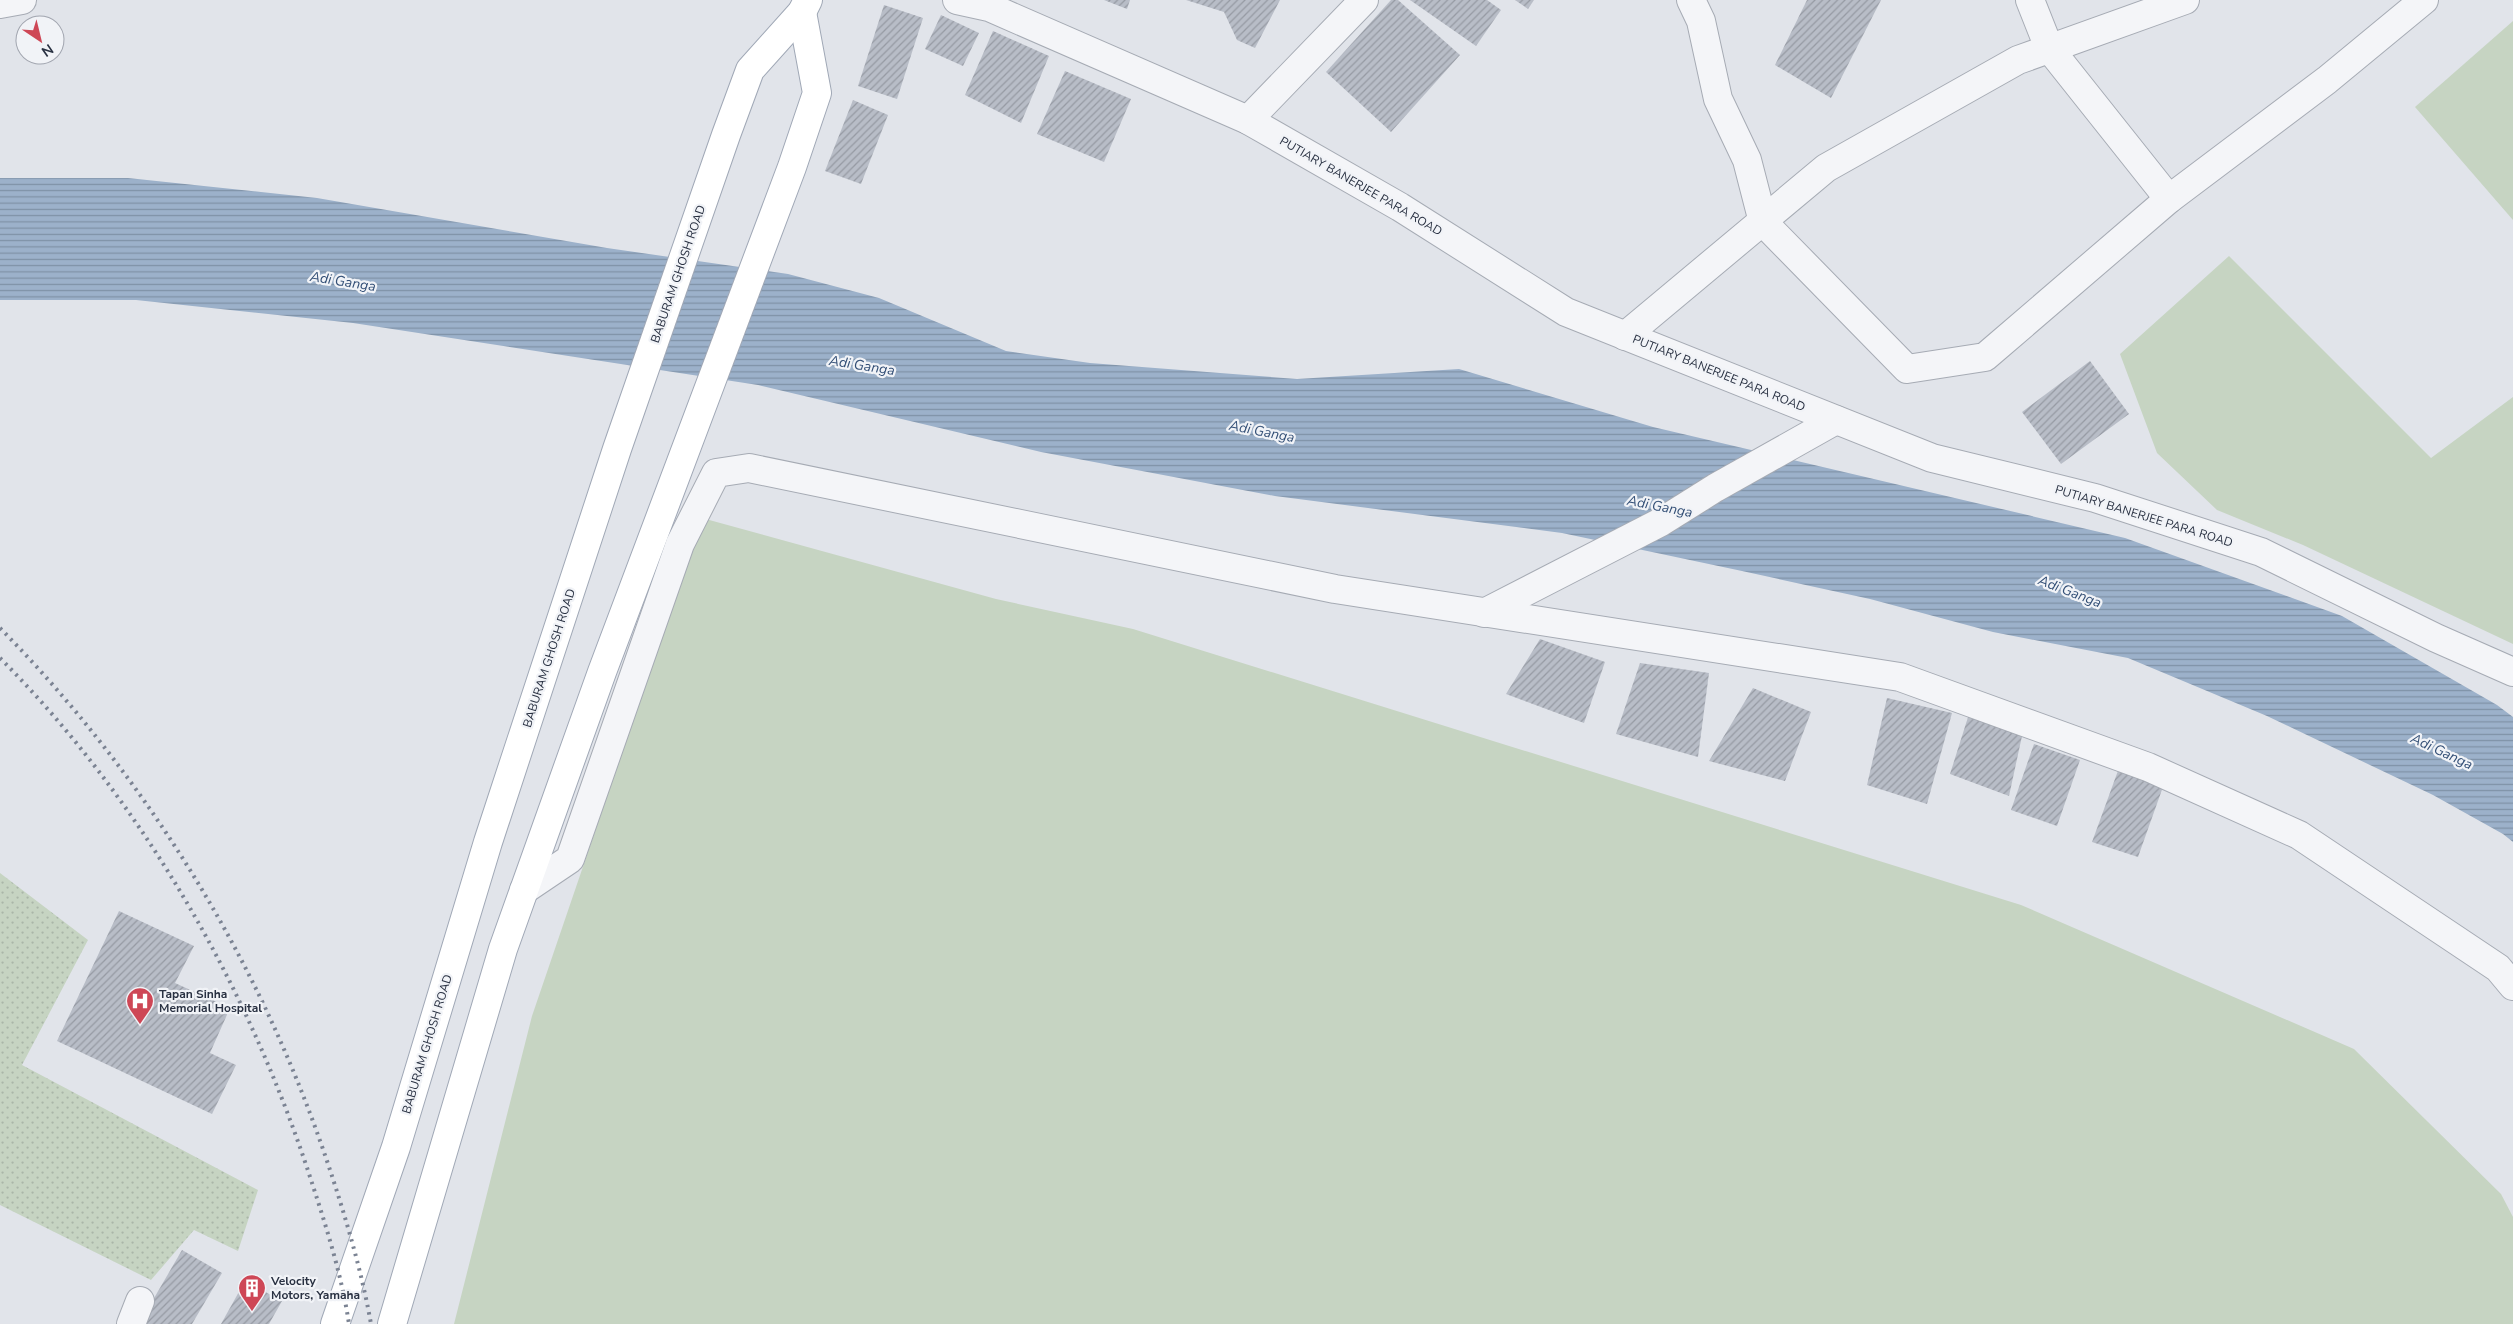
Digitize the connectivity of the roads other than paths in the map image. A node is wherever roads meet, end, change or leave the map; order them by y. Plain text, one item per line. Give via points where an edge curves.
1 (22, 0) edge
2 (957, 0) edge
3 (1364, 0) edge
4 (2030, 0) edge
5 (2185, 0) edge
6 (2424, 0) edge
7 (0, 4) edge
8 (805, 6) edge
9 (1700, 7) edge
10 (2049, 48) junction
11 (1248, 120) junction
12 (2169, 199) junction
13 (1763, 222) junction
14 (1625, 336) junction
15 (1836, 420) junction
16 (1484, 612) junction
17 (2513, 672) edge
18 (524, 890) junction
19 (2513, 986) edge
20 (335, 1324) edge
21 (392, 1324) edge

1 - 7 street
2 - 11 street, PUTIARY BANERJEE PARA ROAD via 989,8
3 - 11 street
4 - 10 street
5 - 10 street
6 - 12 street via 2327,80
8 - 18 main road, BABURAM GHOSH ROAD via 817,93
8 - 20 main road, BABURAM GHOSH ROAD via 750,70 726,135 617,449 488,842 396,1147
9 - 13 street via 1718,99 1747,160
10 - 12 street
10 - 13 street via 2018,60 1826,168
11 - 14 street, PUTIARY BANERJEE PARA ROAD via 1400,207 1566,312
12 - 13 street via 1985,357 1907,369
13 - 14 street
14 - 15 street, PUTIARY BANERJEE PARA ROAD
15 - 16 street via 1714,488 1661,522
15 - 17 street, PUTIARY BANERJEE PARA ROAD via 1932,458 2095,498 2261,552
16 - 18 street via 1335,589 748,468 716,473 680,544 570,859
16 - 19 street via 1900,677 2148,767 2298,835 2498,968
18 - 21 main road, BABURAM GHOSH ROAD via 503,949

